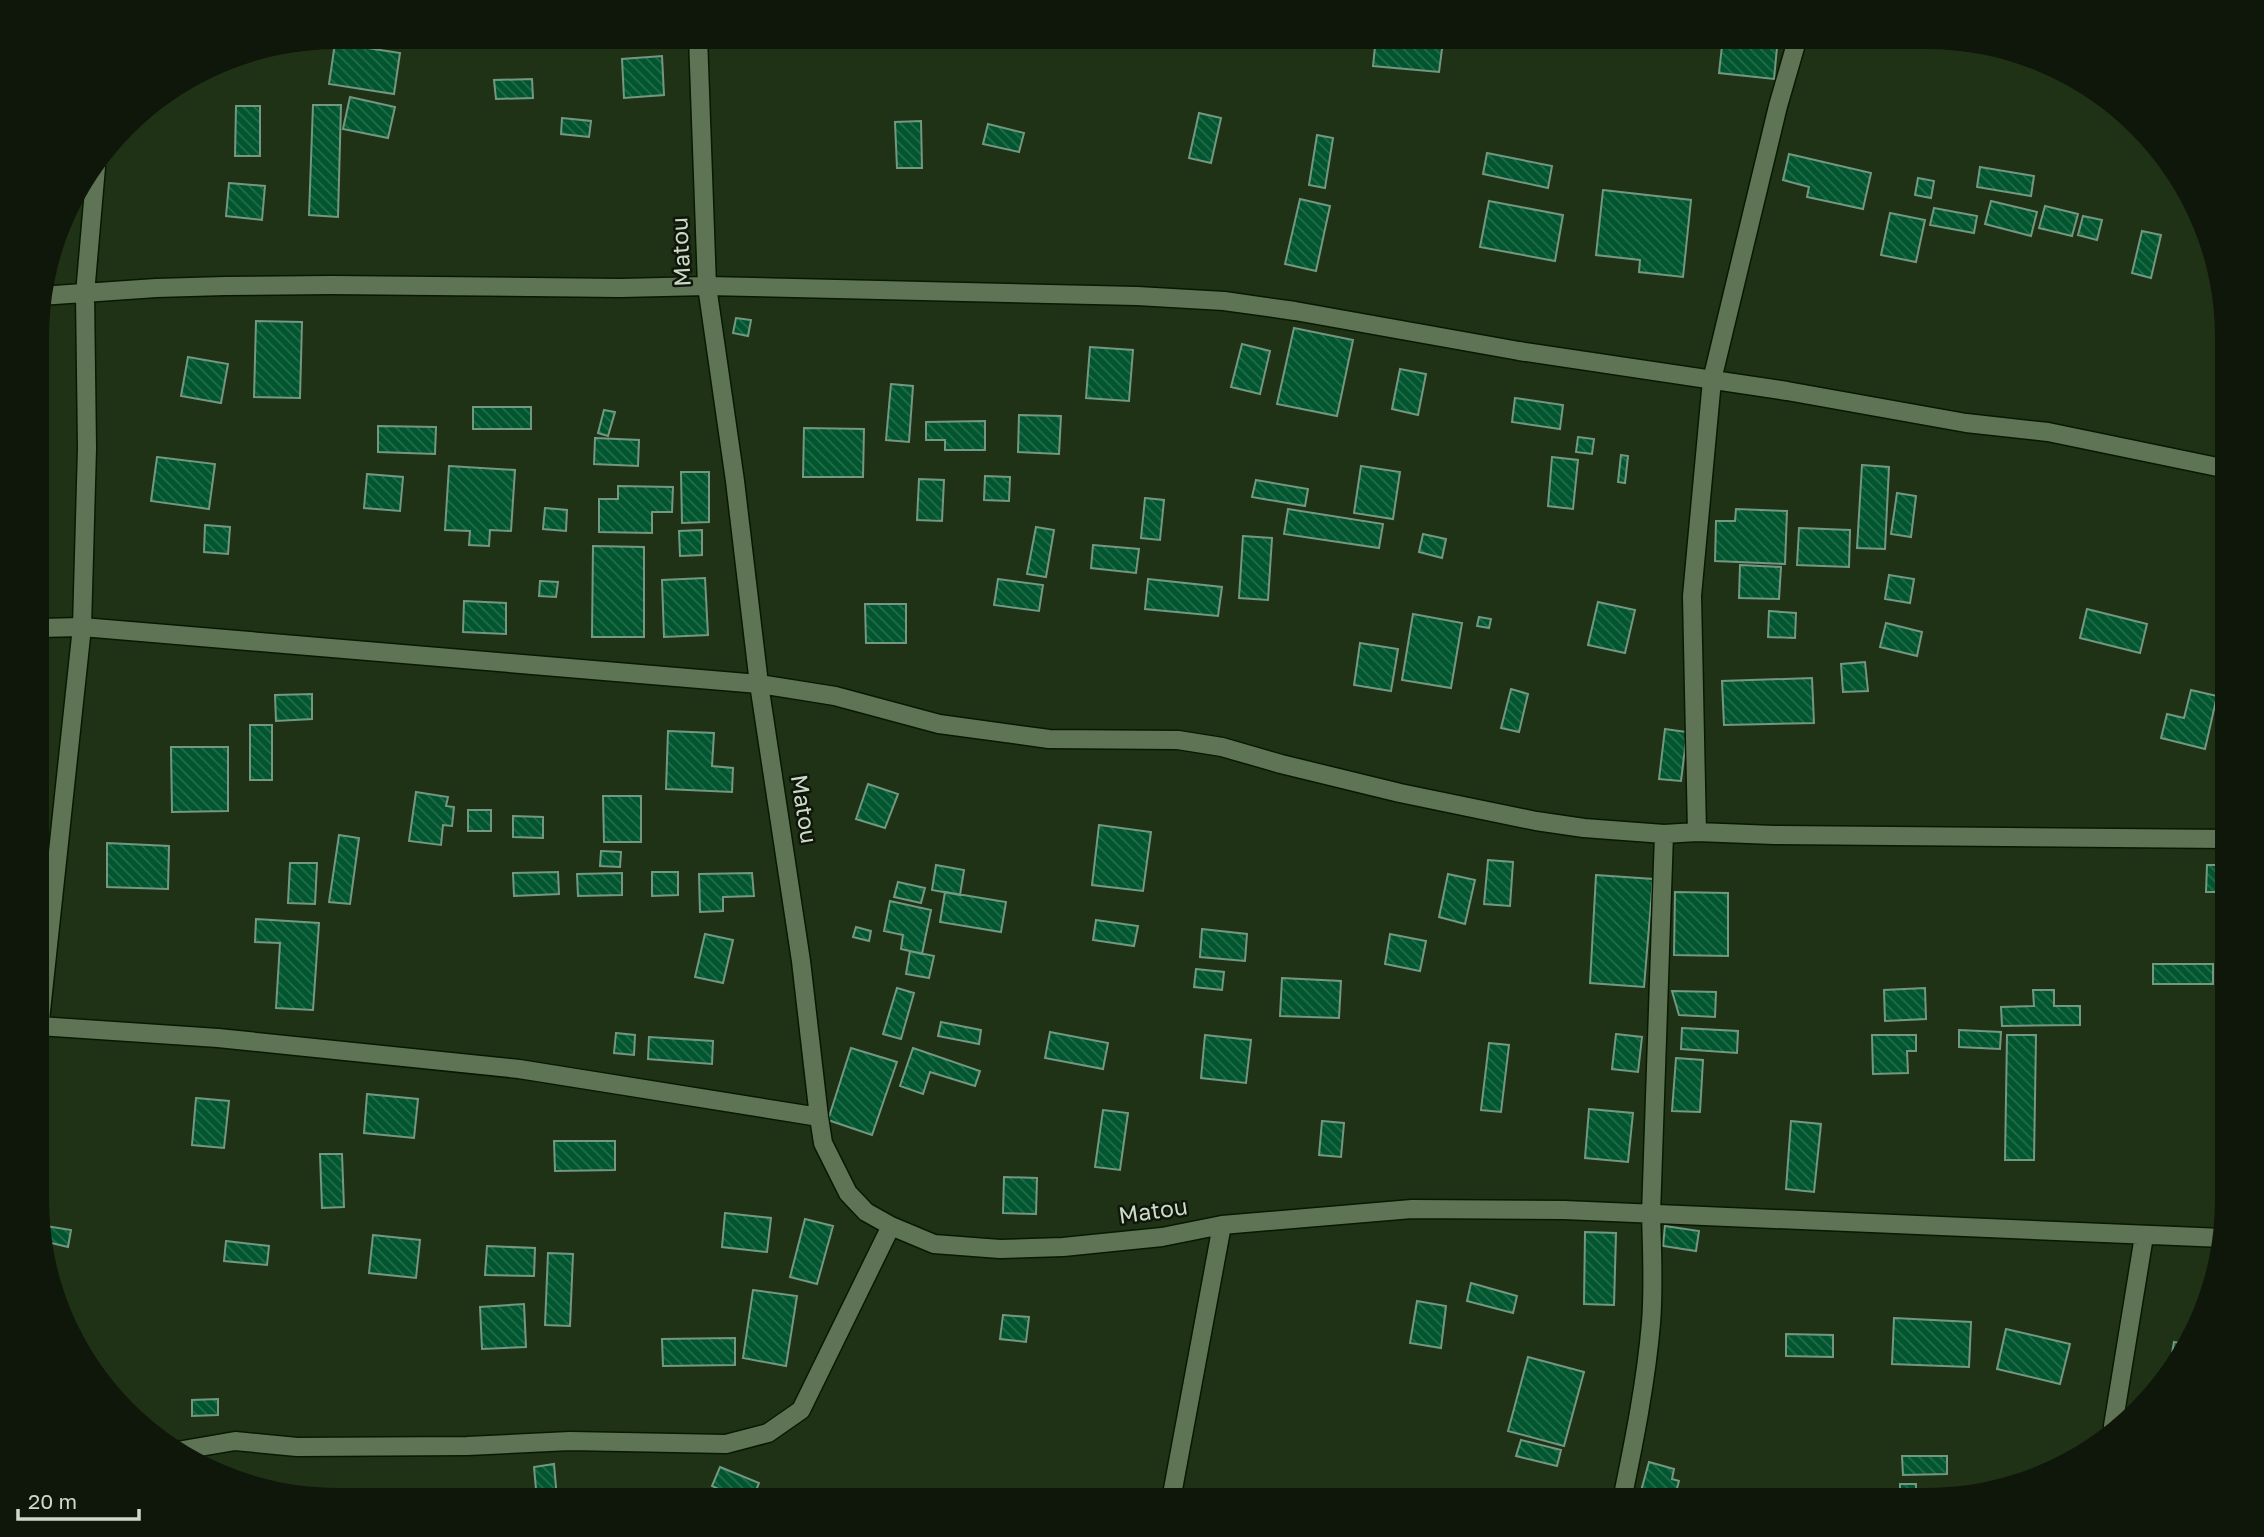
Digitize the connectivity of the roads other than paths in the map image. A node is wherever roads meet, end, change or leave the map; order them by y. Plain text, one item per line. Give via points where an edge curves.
1 (698, 49) edge
2 (1794, 49) edge
3 (95, 182) edge
4 (707, 286) junction
5 (85, 294) junction
6 (52, 295) edge
7 (1712, 380) junction
8 (2215, 467) edge
9 (82, 627) junction
10 (49, 628) edge
11 (759, 684) junction
12 (1697, 832) junction
13 (1664, 834) junction
14 (2215, 839) edge
15 (49, 935) edge
16 (49, 1029) edge
17 (819, 1117) junction
18 (1651, 1214) junction
19 (1222, 1225) junction
20 (891, 1226) junction
21 (2144, 1237) junction
22 (2213, 1238) edge
23 (2114, 1419) edge
24 (192, 1448) edge
25 (1173, 1488) edge
26 (1624, 1488) edge

1 - 4 street, Matou
2 - 7 street
3 - 5 street
4 - 5 street via 331,285
4 - 7 street via 1224,302
4 - 11 street, Matou
5 - 6 street
5 - 9 street
7 - 8 street via 1966,423 2048,432
7 - 12 street via 1692,596
9 - 10 street
9 - 11 street
9 - 15 street
11 - 13 street via 835,695 939,724 1049,739 1178,740 1222,747 1334,777 1536,821
11 - 17 street, Matou via 801,961
12 - 13 street
12 - 14 street
13 - 18 street
16 - 17 street via 218,1038 519,1069
17 - 20 street, Matou via 824,1143 848,1193 866,1212
18 - 19 street, Matou via 1412,1209
18 - 21 street, Matou
18 - 26 street via 1651,1322
19 - 20 street, Matou via 1162,1237 1000,1249 934,1244
19 - 25 street
20 - 24 street via 801,1410 768,1433 726,1444 570,1441 297,1447 235,1441
21 - 22 street, Matou
21 - 23 street

